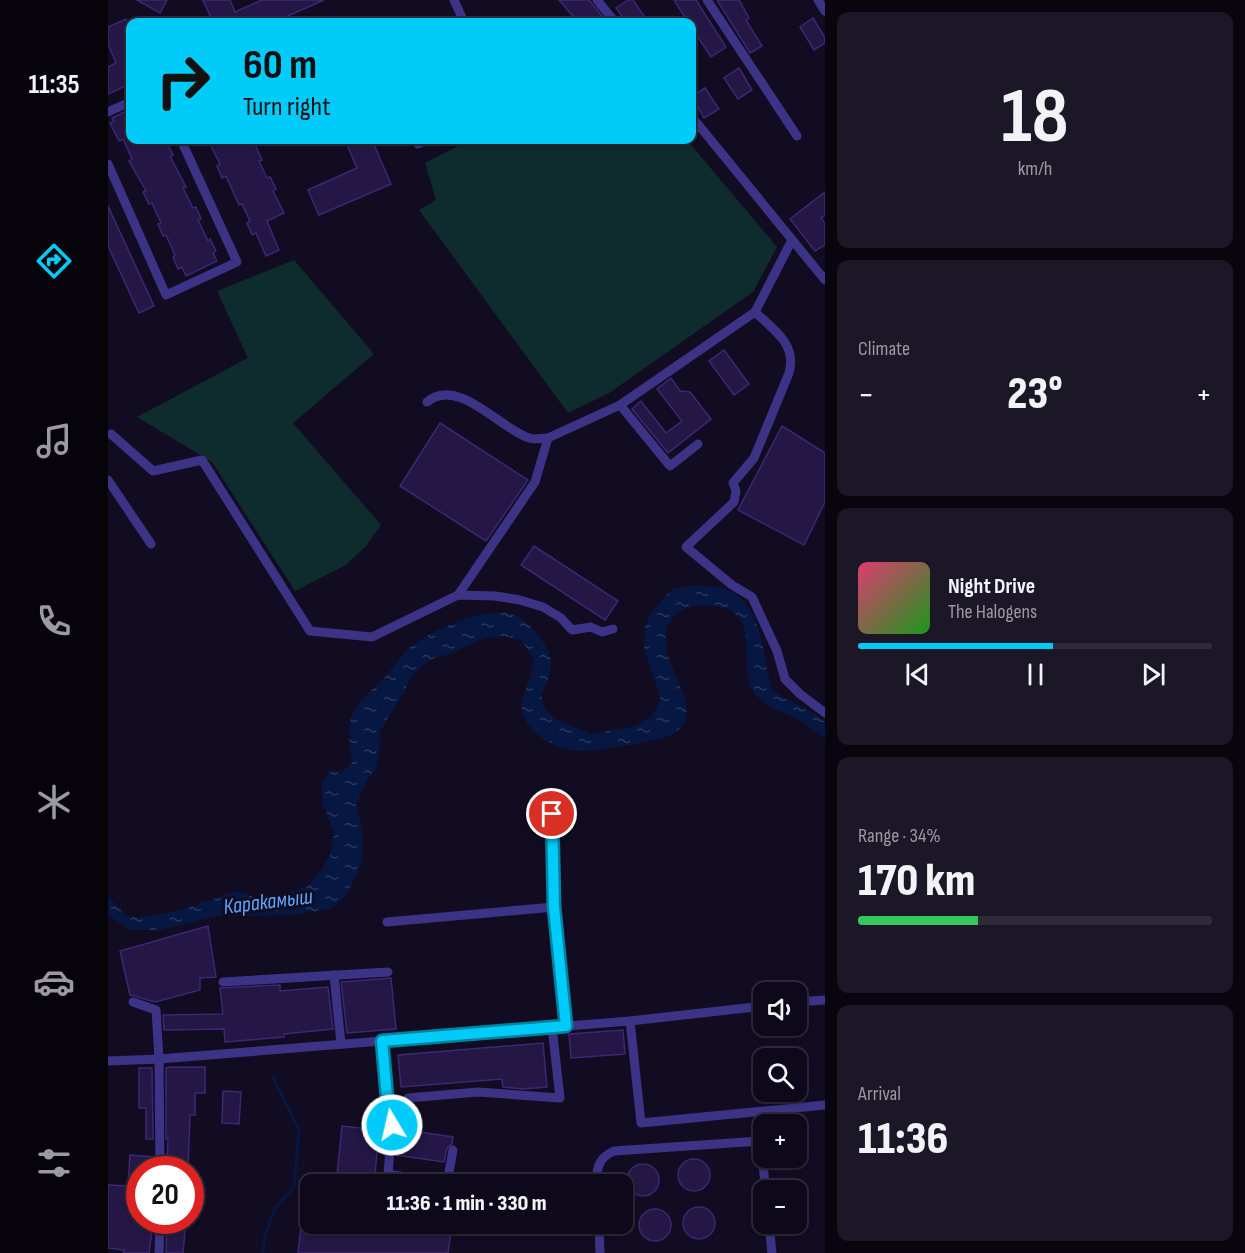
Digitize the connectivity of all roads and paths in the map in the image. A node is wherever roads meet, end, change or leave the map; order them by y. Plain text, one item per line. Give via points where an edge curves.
1 (454, 0) edge
2 (597, 0) edge
3 (707, 0) edge
4 (818, 0) edge
5 (825, 11) edge
6 (463, 18) edge
7 (612, 18) edge
8 (126, 104) edge
9 (108, 111) edge
10 (696, 122) edge
11 (797, 136) dead end
12 (183, 144) edge
13 (108, 164) edge
14 (792, 240) junction
15 (825, 280) edge
16 (755, 312) junction
17 (427, 402) dead end
18 (620, 405) junction
19 (111, 434) dead end
20 (548, 438) junction
21 (698, 444) dead end
22 (108, 480) edge
23 (151, 544) dead end
24 (458, 595) junction
25 (613, 629) dead end
26 (825, 712) edge
27 (552, 814) dead end
28 (554, 907) junction
29 (387, 922) dead end
30 (388, 972) dead end
31 (334, 975) junction
32 (223, 982) dead end
33 (825, 999) edge
34 (807, 1001) edge
35 (133, 1002) dead end
36 (753, 1007) edge
37 (630, 1021) junction
38 (566, 1026) junction
39 (552, 1027) junction
40 (382, 1041) junction
41 (341, 1044) junction
42 (159, 1059) junction
43 (108, 1061) edge
44 (408, 1098) dead end
45 (825, 1105) edge
46 (453, 1150) dead end
47 (160, 1156) edge
48 (598, 1174) edge
49 (765, 1180) edge
50 (160, 1234) edge
51 (599, 1234) edge
52 (770, 1234) edge
53 (159, 1253) edge
54 (600, 1253) edge
55 (772, 1253) edge

1 - 6 street
2 - 7 street
3 - 11 street
4 - 5 street
8 - 9 street
10 - 14 street
12 - 13 street via 237,262 166,295
14 - 15 street
14 - 16 street
16 - 18 street
16 - 26 street via 781,337 792,363 754,458 733,483 734,502 686,547 752,597 777,651 785,679
17 - 20 street via 436,394 454,394 530,439
18 - 20 street
18 - 21 street via 670,466
19 - 24 street via 153,471 202,460 310,631 372,636
20 - 24 street via 535,482
22 - 23 street
24 - 25 street via 495,596 543,607 572,630
27 - 28 street
28 - 29 street
28 - 38 street
30 - 31 street
31 - 32 street
31 - 41 street
33 - 34 street
35 - 42 street via 156,1010
36 - 37 street
37 - 38 street
37 - 45 street via 641,1123
38 - 39 street
39 - 40 street
39 - 44 street via 560,1098 478,1092
40 - 41 street
40 - 46 street via 392,1125 388,1174 447,1184
41 - 42 street
42 - 43 street
42 - 47 street
48 - 49 street via 598,1164 614,1151 760,1141
50 - 53 street
51 - 54 street
52 - 55 street

